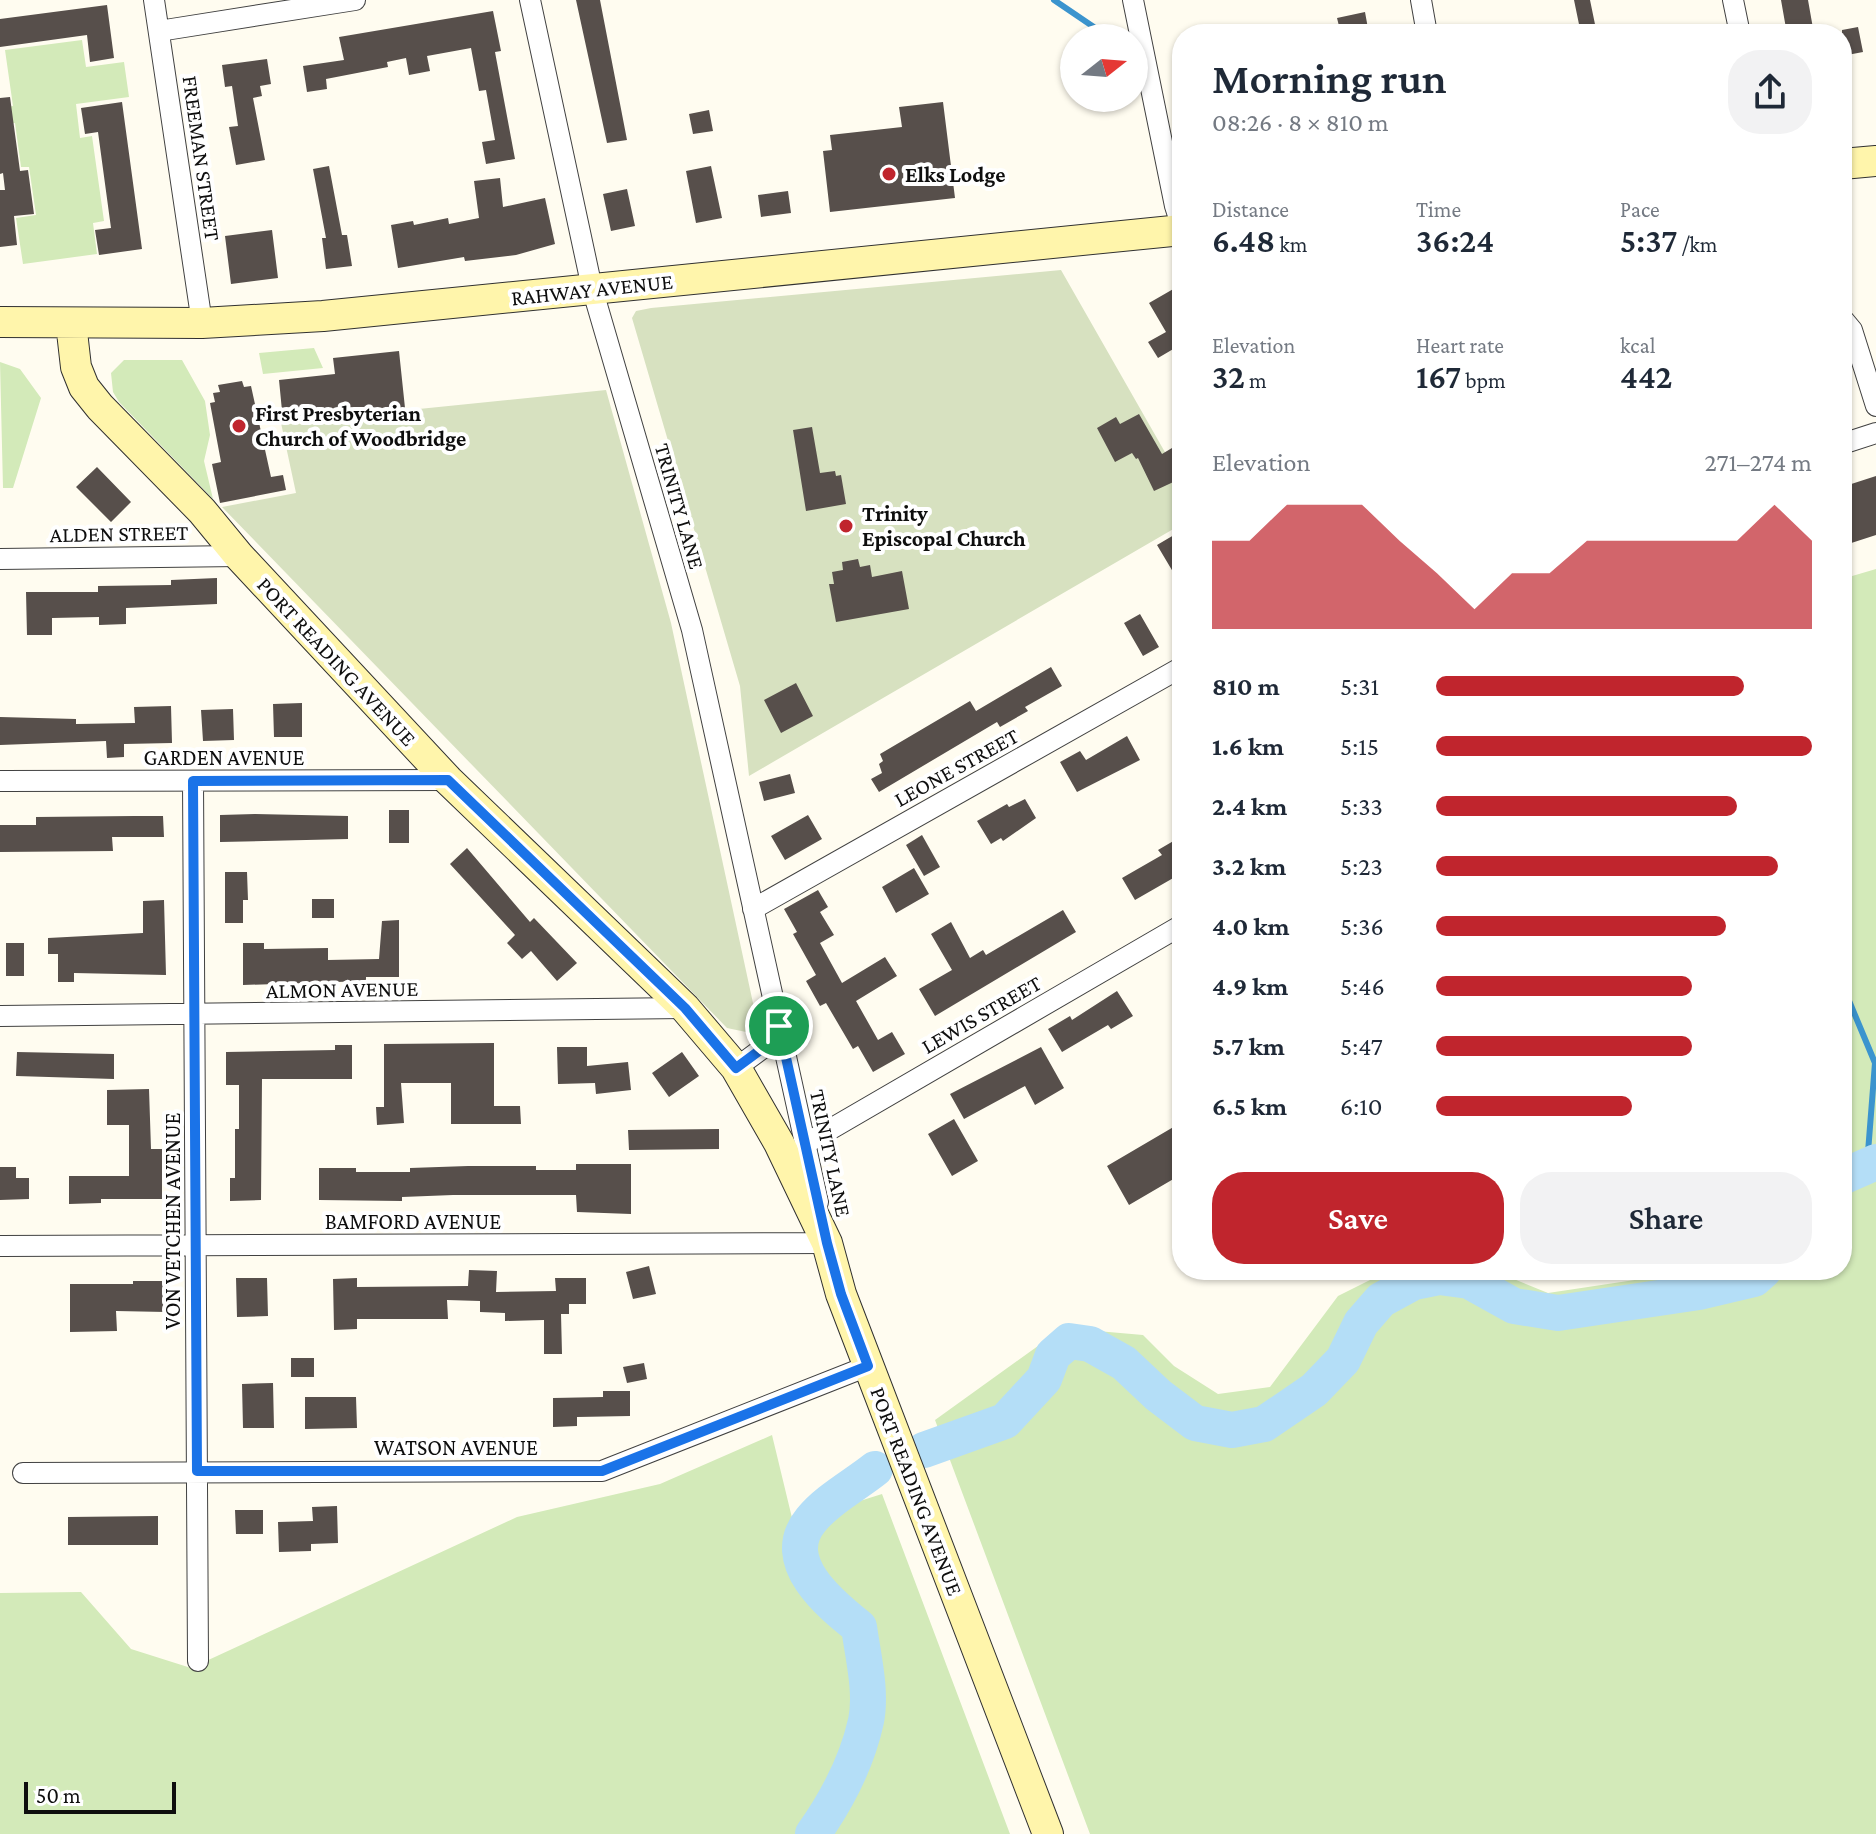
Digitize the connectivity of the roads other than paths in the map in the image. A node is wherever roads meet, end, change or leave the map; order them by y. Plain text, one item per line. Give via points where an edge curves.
1 (154, 0) edge
2 (355, 0) edge
3 (530, 0) edge
4 (1133, 0) edge
5 (1421, 0) edge
6 (1733, 0) edge
7 (1425, 24) edge
8 (1738, 24) edge
9 (159, 31) junction
10 (1876, 161) edge
11 (1852, 163) edge
12 (1172, 191) edge
13 (1172, 230) edge
14 (592, 288) junction
15 (0, 322) edge
16 (71, 323) junction
17 (202, 323) junction
18 (1852, 330) edge
19 (1876, 406) edge
20 (1876, 433) edge
21 (1852, 441) edge
22 (239, 556) junction
23 (0, 559) edge
24 (1172, 673) edge
25 (448, 780) junction
26 (0, 781) edge
27 (193, 781) junction
28 (753, 909) junction
29 (1172, 931) edge
30 (685, 1008) junction
31 (0, 1016) edge
32 (194, 1016) junction
33 (779, 1026) junction
34 (736, 1068) junction
35 (805, 1144) junction
36 (827, 1243) junction
37 (0, 1246) edge
38 (196, 1247) junction
39 (868, 1366) junction
40 (197, 1471) junction
41 (23, 1473) dead end
42 (198, 1661) dead end
43 (1048, 1834) edge

1 - 9 street, FREEMAN STREET
2 - 9 street
3 - 14 street, TRINITY LANE
4 - 12 street
5 - 7 street
6 - 8 street
9 - 17 street, FREEMAN STREET
10 - 11 main road
13 - 14 main road, RAHWAY AVENUE
14 - 17 main road, RAHWAY AVENUE
14 - 28 street, TRINITY LANE via 692,630
15 - 16 main road, RAHWAY AVENUE
16 - 17 main road, RAHWAY AVENUE
16 - 22 main road, PORT READING AVENUE via 84,387
18 - 19 street
20 - 21 street
22 - 23 street, ALDEN STREET
22 - 25 main road, PORT READING AVENUE
24 - 28 street, LEONE STREET
25 - 27 street, GARDEN AVENUE
25 - 30 main road, PORT READING AVENUE
26 - 27 street, GARDEN AVENUE
27 - 32 street, VON VETCHEN AVENUE
28 - 33 street, TRINITY LANE
29 - 35 street, LEWIS STREET
30 - 32 street, ALMON AVENUE
30 - 34 main road, PORT READING AVENUE
31 - 32 street, ALMON AVENUE
32 - 38 street, VON VETCHEN AVENUE
33 - 34 street via 767,1045
33 - 35 street, TRINITY LANE
34 - 36 main road, PORT READING AVENUE
35 - 36 street, TRINITY LANE
36 - 38 street, BAMFORD AVENUE
36 - 39 main road, PORT READING AVENUE
37 - 38 street, BAMFORD AVENUE
38 - 40 street, VON VETCHEN AVENUE
39 - 40 street, WATSON AVENUE via 602,1471
39 - 43 main road, PORT READING AVENUE
40 - 41 street, WATSON AVENUE
40 - 42 street, VON VETCHEN AVENUE

